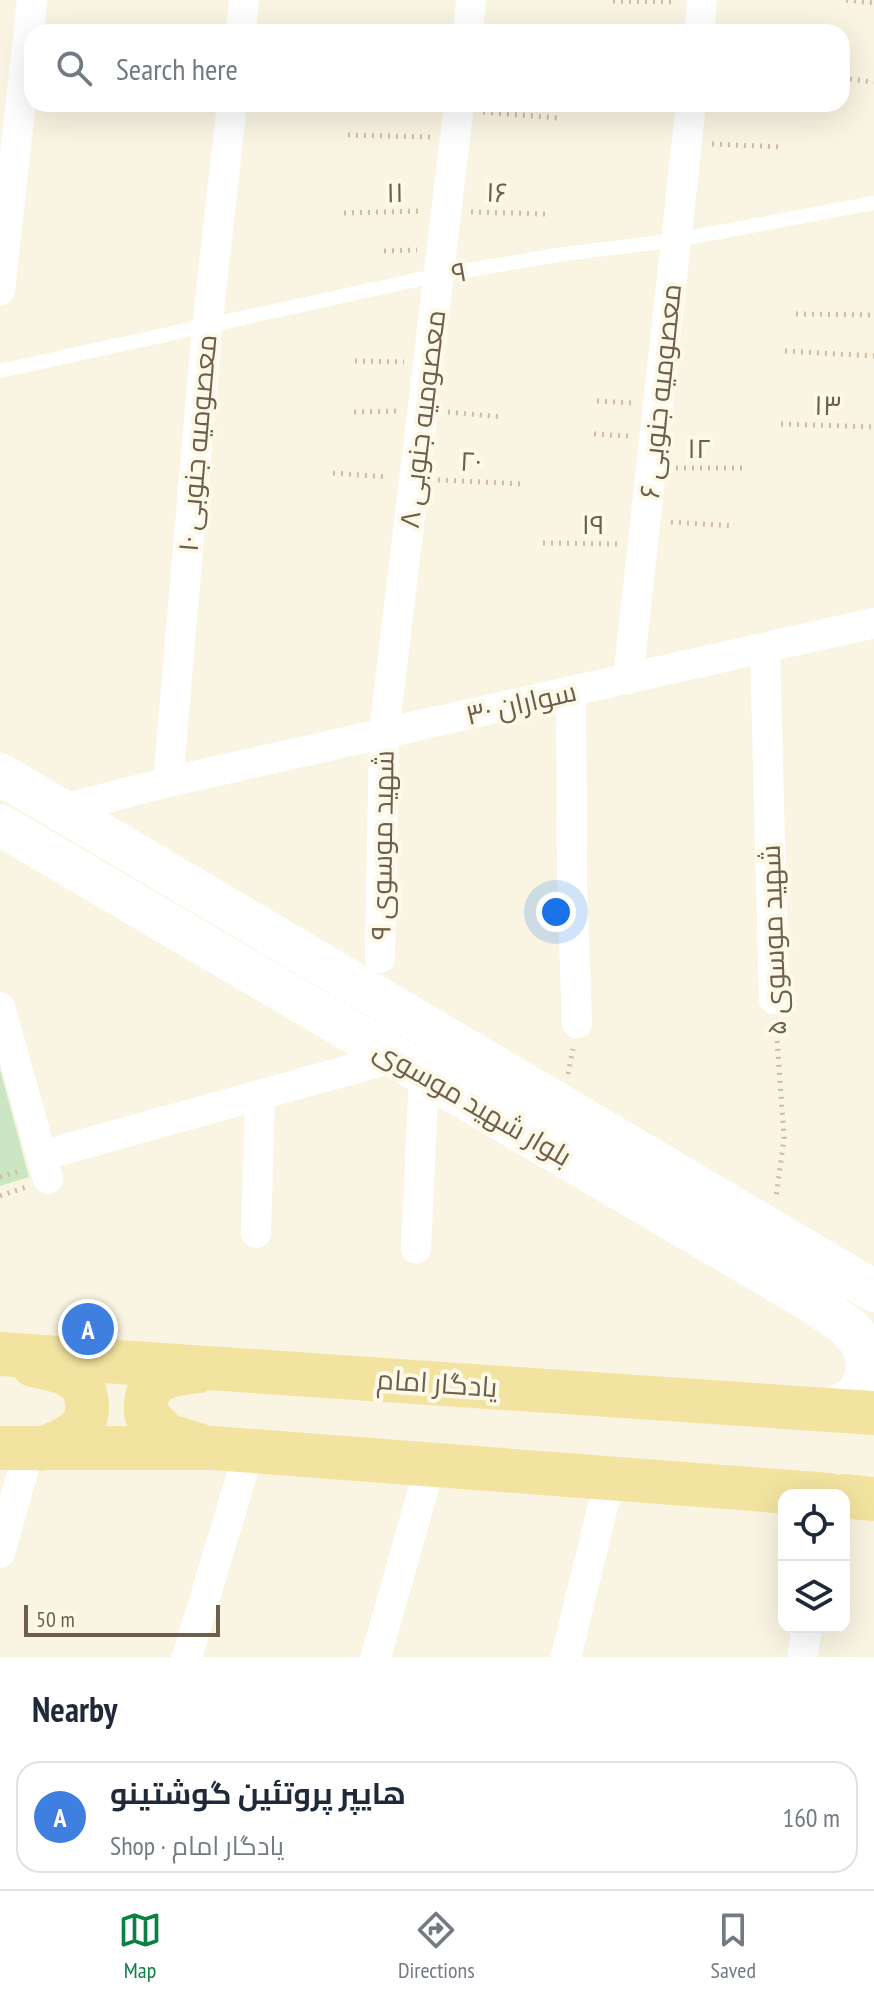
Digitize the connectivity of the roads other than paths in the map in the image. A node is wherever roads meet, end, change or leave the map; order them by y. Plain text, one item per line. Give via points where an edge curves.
1 (32, 0) edge
2 (244, 0) edge
3 (471, 0) edge
4 (29, 24) edge
5 (242, 24) edge
6 (469, 24) edge
7 (24, 72) edge
8 (231, 112) edge
9 (690, 112) edge
10 (457, 117) edge
11 (874, 203) edge
12 (676, 240) junction
13 (439, 275) junction
14 (0, 290) edge
15 (207, 328) junction
16 (0, 371) edge
17 (874, 623) edge
18 (765, 648) junction
19 (628, 679) junction
20 (571, 691) junction
21 (384, 733) junction
22 (0, 774) edge
23 (168, 782) junction
24 (60, 810) junction
25 (0, 825) edge
26 (155, 866) junction
27 (138, 907) junction
28 (380, 958) dead end
29 (774, 999) road end
30 (0, 1007) edge
31 (577, 1023) road end
32 (410, 1065) junction
33 (260, 1095) junction
34 (62, 1150) dead end
35 (48, 1179) dead end
36 (256, 1233) dead end
37 (416, 1248) dead end
38 (874, 1291) edge
39 (0, 1354) edge
40 (0, 1361) edge
41 (224, 1368) junction
42 (825, 1410) junction
43 (874, 1413) edge
44 (24, 1449) edge
45 (231, 1450) junction
46 (430, 1465) junction
47 (610, 1477) junction
48 (778, 1491) edge
49 (850, 1497) edge
50 (874, 1499) edge
51 (0, 1553) edge
52 (187, 1657) edge
53 (376, 1657) edge
54 (566, 1657) edge

1 - 4 street
2 - 5 street
3 - 6 street
7 - 14 street
8 - 15 street, معصومیه جنوبی ۱۰
9 - 12 street, معصومیه جنوبی ۶
10 - 13 street, معصومیه جنوبی ۸
11 - 12 lane, ۹
12 - 13 lane, ۹
12 - 19 street, معصومیه جنوبی ۶
13 - 15 lane, ۹
13 - 21 street, معصومیه جنوبی ۸
15 - 16 lane, ۹
15 - 23 street, معصومیه جنوبی ۱۰
17 - 18 street, سواران ۳۰
18 - 19 street, سواران ۳۰
18 - 29 street, شهید موسوی ۵
19 - 20 street, سواران ۳۰
20 - 21 street, سواران ۳۰
20 - 31 street
21 - 23 street, سواران ۳۰
21 - 28 street, شهید موسوی ۹
22 - 24 main road, بلوار شهید موسوی
23 - 24 street, سواران ۳۰
24 - 26 main road, بلوار شهید موسوی
25 - 27 main road, بلوار شهید موسوی
26 - 27 main road
26 - 38 main road, بلوار شهید موسوی
27 - 32 main road, بلوار شهید موسوی
30 - 35 street
32 - 33 street
32 - 37 street
32 - 42 main road, بلوار شهید موسوی via 782,1283 851,1330 863,1346 868,1366 863,1384 853,1399
33 - 34 street
33 - 36 street
39 - 41 main road, یادگار امام
40 - 44 main road via 63,1372 82,1383 89,1401 79,1431
41 - 42 main road, یادگار امام
41 - 45 main road via 166,1377 154,1384 145,1404 146,1414 166,1435
42 - 43 main road, یادگار امام
44 - 45 main road
44 - 51 street
45 - 46 main road
45 - 52 street
46 - 47 main road
46 - 53 street
47 - 48 main road
47 - 54 street
49 - 50 main road

